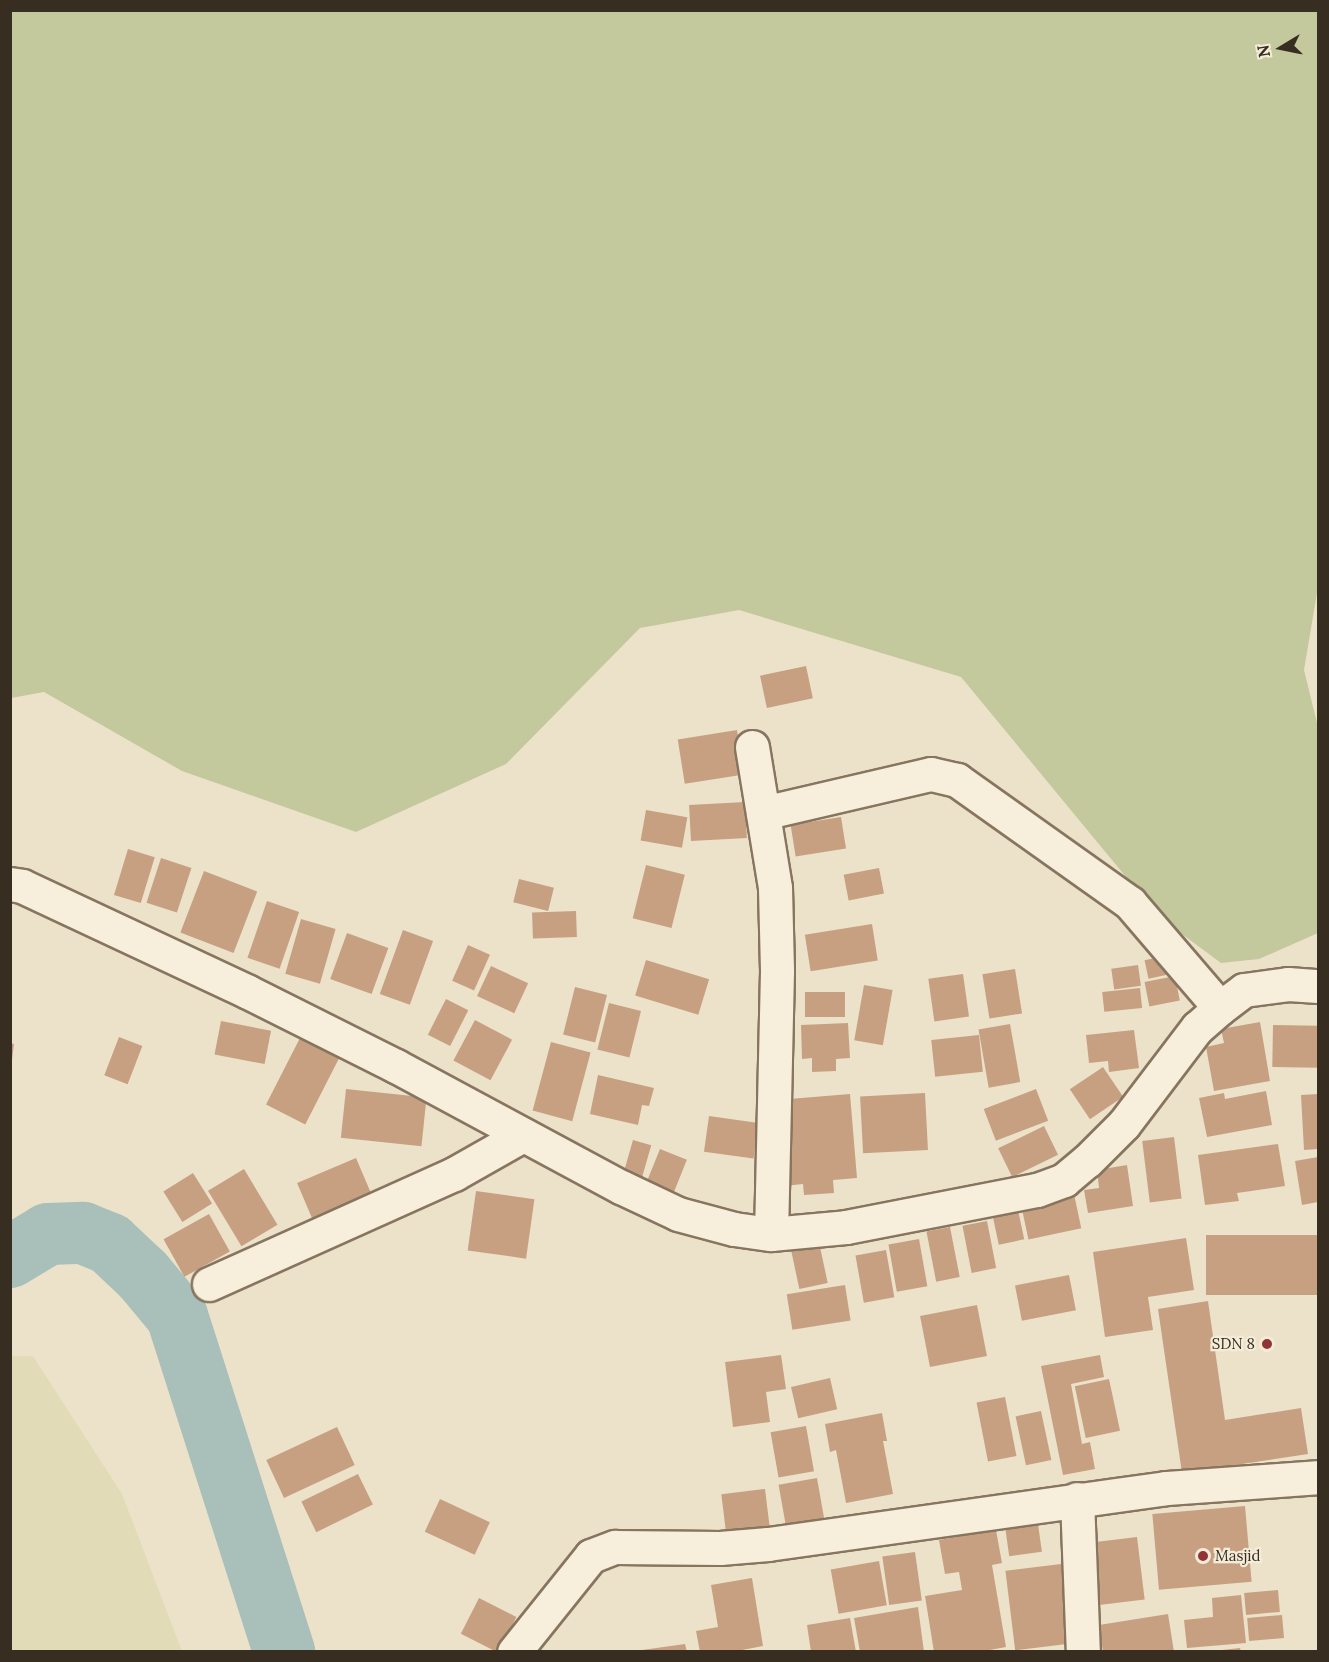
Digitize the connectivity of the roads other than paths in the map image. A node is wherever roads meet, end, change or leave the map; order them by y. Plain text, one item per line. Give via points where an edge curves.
1 (752, 747) dead end
2 (763, 813) junction
3 (10, 884) edge
4 (1318, 986) edge
5 (1220, 1008) junction
6 (523, 1135) junction
7 (771, 1234) junction
8 (209, 1284) dead end
9 (1318, 1477) edge
10 (1077, 1499) junction
11 (514, 1652) edge
12 (1083, 1652) edge

1 - 2 street
2 - 5 street via 931,774 957,780 1130,903
2 - 7 street via 776,888
3 - 6 street via 248,992
4 - 5 street via 1288,984 1244,990
5 - 7 street via 1197,1028 1124,1124 1064,1180 1037,1190 858,1224
6 - 7 street via 678,1214
6 - 8 street via 454,1174
9 - 10 street
10 - 11 street via 768,1544 720,1548 615,1547 591,1556
10 - 12 street

